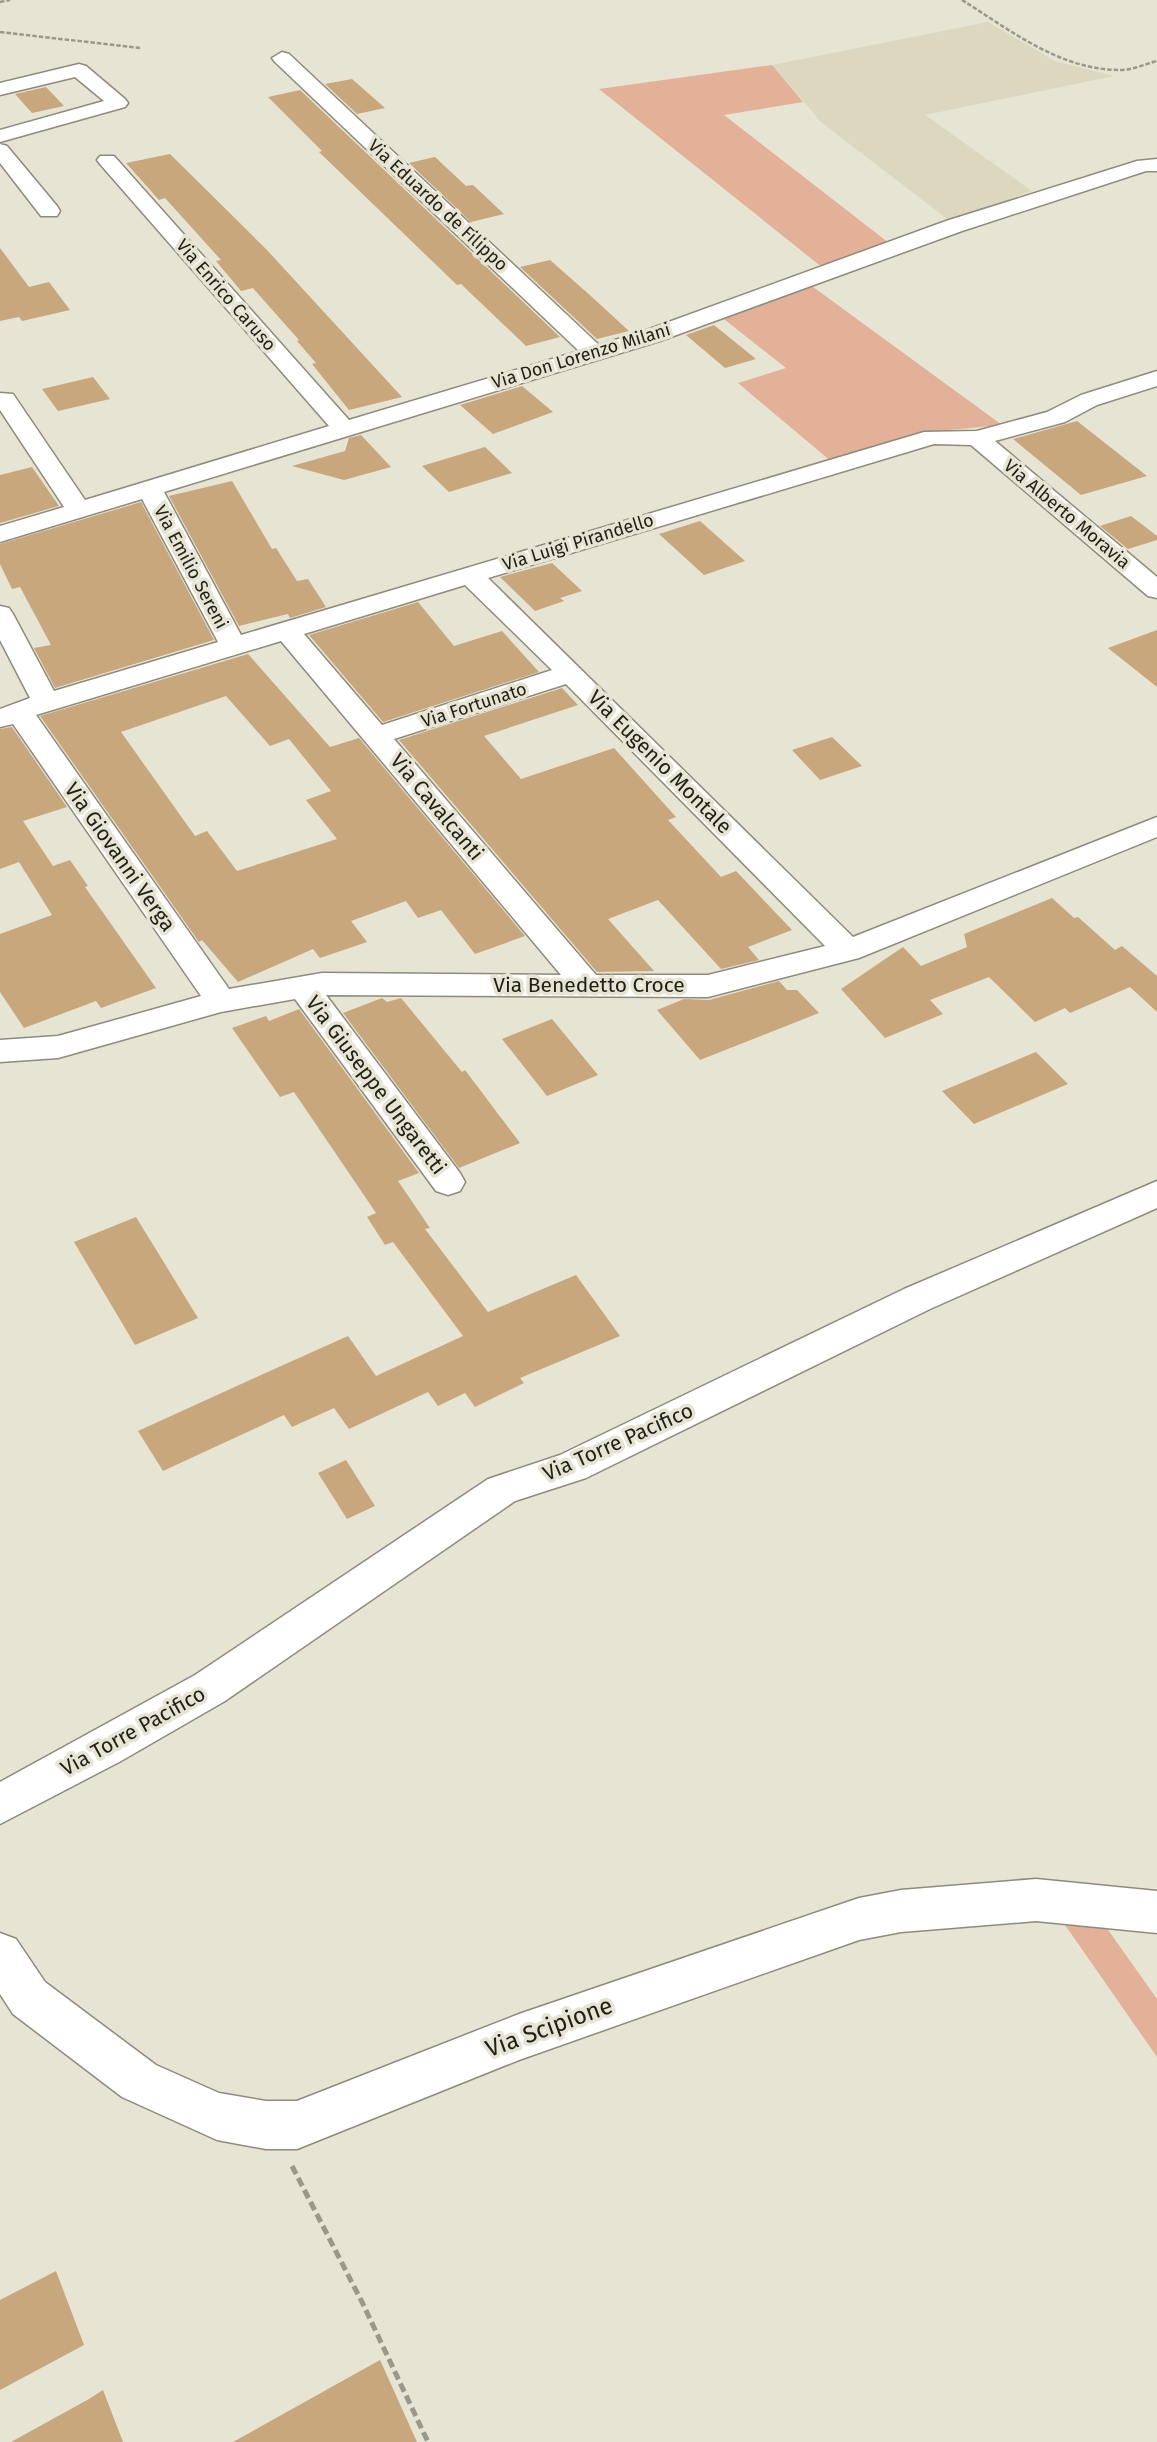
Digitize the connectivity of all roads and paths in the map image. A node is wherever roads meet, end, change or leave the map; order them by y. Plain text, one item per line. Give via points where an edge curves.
1 (10, 0) edge
2 (962, 0) edge
3 (0, 2) edge
4 (0, 32) edge
5 (140, 48) dead end
6 (282, 58) dead end
7 (1157, 61) edge
8 (0, 89) edge
9 (0, 113) edge
10 (10, 134) edge
11 (0, 150) edge
12 (107, 160) dead end
13 (1157, 165) edge
14 (49, 211) dead end
15 (594, 352) junction
16 (1157, 378) edge
17 (5, 399) dead end
18 (345, 430) junction
19 (977, 438) junction
20 (149, 488) junction
21 (78, 509) junction
22 (0, 534) edge
23 (469, 575) junction
24 (1157, 590) edge
25 (0, 614) edge
26 (286, 630) junction
27 (233, 645) junction
28 (571, 673) junction
29 (22, 711) edge
30 (376, 737) junction
31 (1157, 825) edge
32 (848, 951) junction
33 (587, 985) junction
34 (303, 987) junction
35 (220, 1001) junction
36 (0, 1051) edge
37 (448, 1182) dead end
38 (1157, 1194) edge
39 (0, 1804) edge
40 (1157, 1912) edge
41 (0, 1954) edge
42 (259, 2124) junction
43 (428, 2442) edge

1 - 3 path
2 - 7 path via 1048,52 1080,65 1122,70
4 - 5 path
6 - 15 street, Via Eduardo de Filippo
8 - 10 street via 79,70 118,103
9 - 10 street
11 - 14 street
12 - 18 street, Via Enrico Caruso
13 - 15 street, Via Don Lorenzo Milani via 1144,165 954,226 695,321
15 - 18 street, Via Don Lorenzo Milani
16 - 19 street, Via Luigi Pirandello via 1089,400 1056,417
17 - 21 street
18 - 20 street, Via Don Lorenzo Milani
19 - 23 street, Via Luigi Pirandello via 933,437
19 - 24 street, Via Alberto Moravia
20 - 21 street, Via Don Lorenzo Milani
20 - 27 street, Via Emilio Sereni
21 - 22 street, Via Don Lorenzo Milani
23 - 26 street, Via Luigi Pirandello
23 - 28 street, Via Eugenio Montale
25 - 29 street, Via Giovanni Verga
26 - 27 street, Via Luigi Pirandello
26 - 30 street, Via Cavalcanti
27 - 29 street, Via Luigi Pirandello
28 - 30 street, Via Fortunato
28 - 32 street, Via Eugenio Montale
29 - 35 street, Via Giovanni Verga
30 - 33 street, Via Cavalcanti
31 - 32 street, Via Benedetto Croce
32 - 33 street, Via Benedetto Croce via 708,986
33 - 34 street, Via Benedetto Croce
34 - 35 street, Via Benedetto Croce
34 - 37 street, Via Giuseppe Ungaretti
35 - 36 street, Via Benedetto Croce via 58,1047
38 - 39 street, Via Torre Pacifico via 917,1299 572,1467 502,1490 210,1688
40 - 42 street, Via Scipione via 1036,1900 859,1919 519,2037 297,2125
41 - 42 street, Via Scipione via 29,1997 139,2081 217,2116
42 - 43 path via 289,2158

